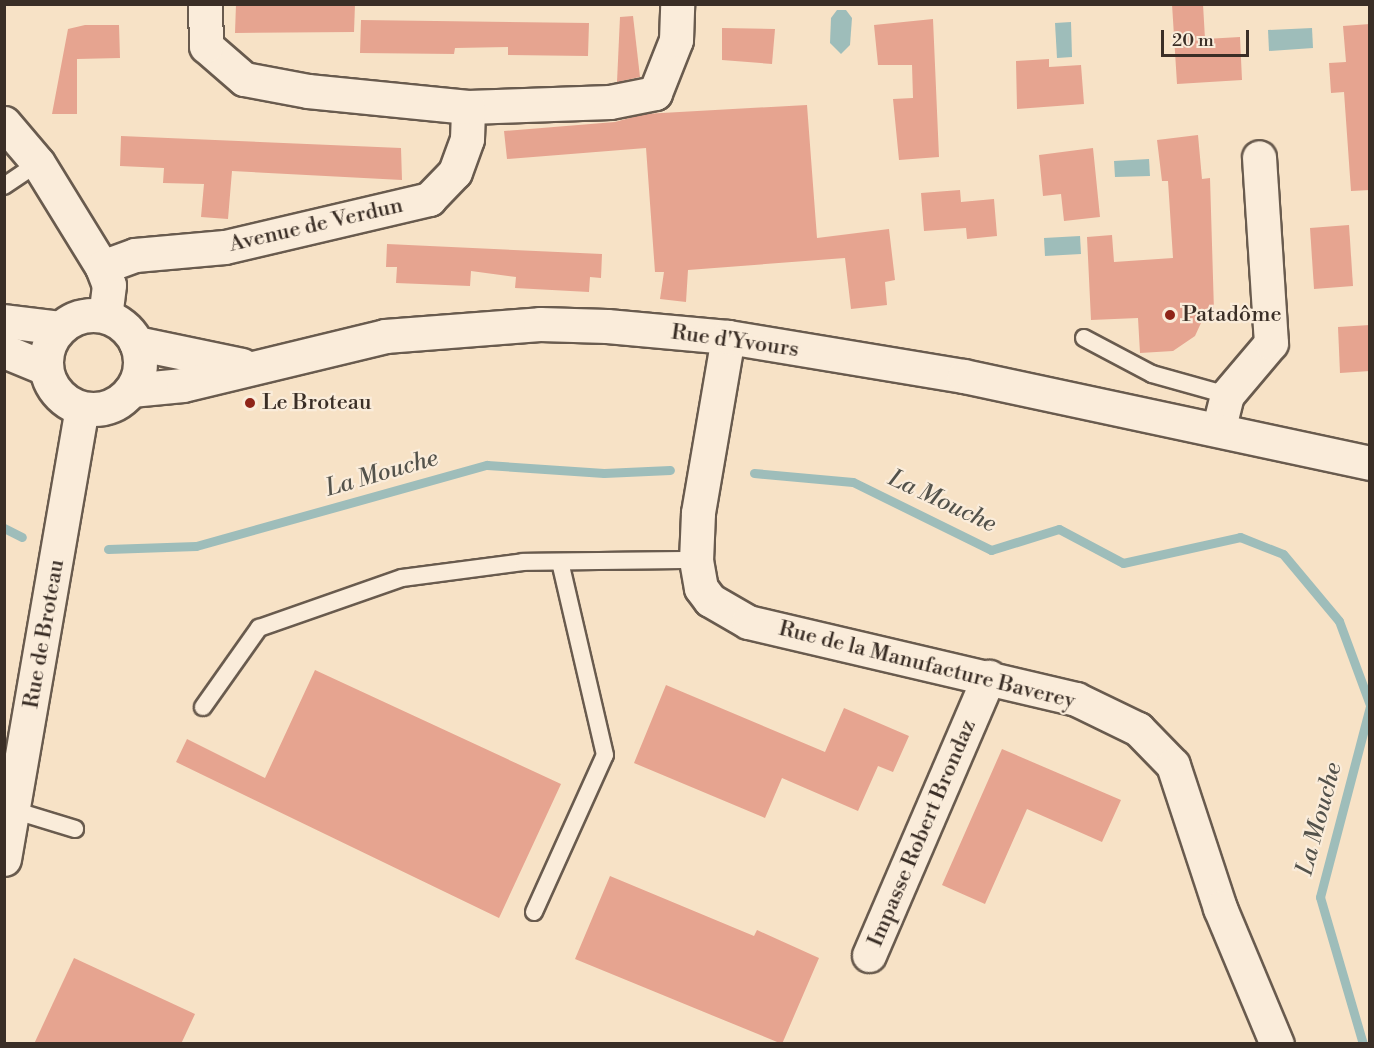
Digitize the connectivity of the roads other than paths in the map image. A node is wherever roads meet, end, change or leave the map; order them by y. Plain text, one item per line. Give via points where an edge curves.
1 (205, 4) edge
2 (676, 4) edge
3 (468, 107) junction
4 (4, 123) edge
5 (1259, 157) dead end
6 (38, 163) junction
7 (4, 186) edge
8 (102, 267) junction
9 (105, 316) junction
10 (4, 321) edge
11 (60, 328) junction
12 (728, 337) junction
13 (1084, 338) dead end
14 (136, 343) junction
15 (4, 351) edge
16 (247, 366) junction
17 (45, 368) junction
18 (131, 390) junction
19 (1227, 395) junction
20 (82, 409) junction
21 (1220, 427) junction
22 (1370, 462) edge
23 (696, 560) junction
24 (560, 562) junction
25 (989, 676) junction
26 (203, 707) dead end
27 (13, 810) junction
28 (75, 829) dead end
29 (4, 859) edge
30 (534, 912) dead end
31 (869, 956) dead end
32 (1277, 1044) edge

1 - 3 street via 206,46 244,78 308,91
2 - 3 street via 676,40 655,93 610,102
3 - 8 street, Avenue de Verdun via 467,139 455,172 429,199 225,247 135,255
4 - 6 street
5 - 19 street via 1271,343
6 - 7 lane
6 - 8 street
8 - 9 street via 109,285
9 - 11 street via 89,315
9 - 14 street via 123,326
10 - 11 street
11 - 17 street via 51,339
12 - 16 street, Rue d'Yvours via 540,324 386,336
12 - 21 street, Rue d'Yvours via 964,376
12 - 23 street, Rue de la Manufacture Baverey via 715,392
13 - 19 lane via 1152,374
14 - 16 street
14 - 18 street via 140,367
15 - 17 street
16 - 18 street, Rue d'Yvours via 183,385
17 - 20 street via 57,394
18 - 20 street via 109,407
19 - 21 street
20 - 27 street, Rue de Broteau
21 - 22 street, Rue d'Yvours
23 - 24 lane
23 - 25 street, Rue de la Manufacture Baverey via 701,588 710,600 748,622
24 - 26 lane via 402,578 260,628 223,673
24 - 30 lane via 605,755
25 - 31 street, Impasse Robert Brondaz
25 - 32 street, Rue de la Manufacture Baverey via 1076,699 1138,729 1173,765 1220,908
27 - 28 lane
27 - 29 street, Rue de Broteau

